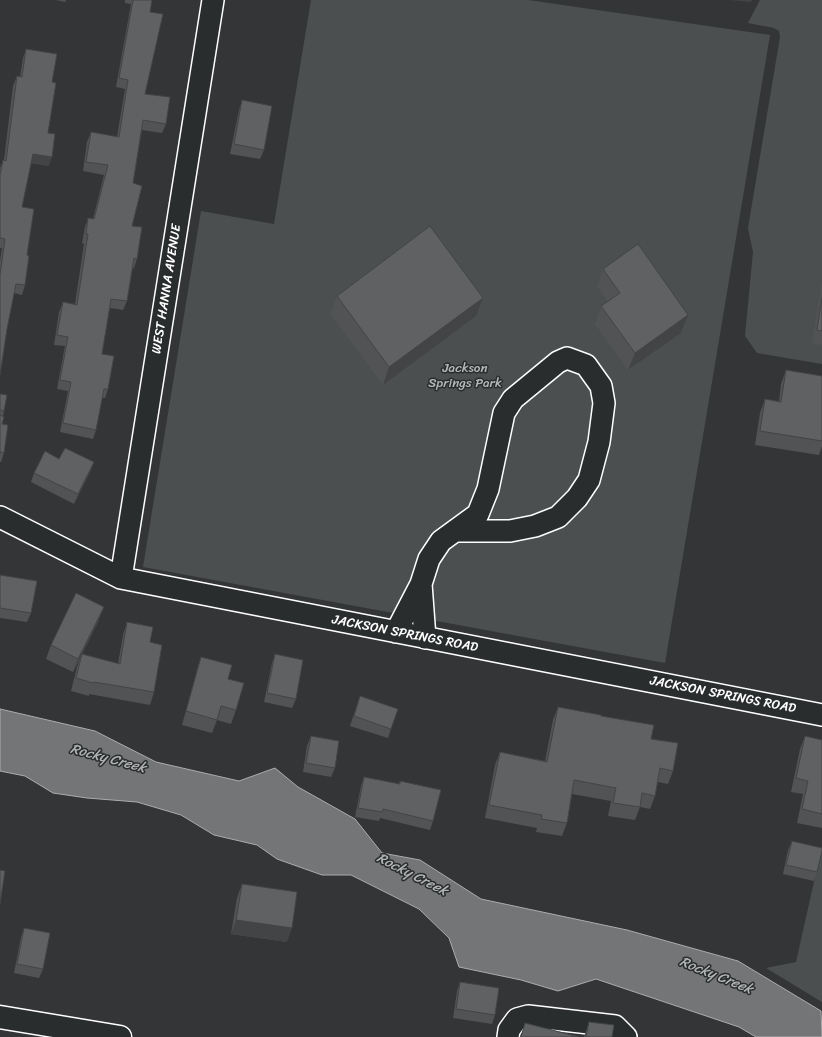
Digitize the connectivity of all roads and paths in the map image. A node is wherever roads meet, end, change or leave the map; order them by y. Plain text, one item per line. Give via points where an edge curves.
1 (213, 0) edge
2 (0, 518) edge
3 (456, 532) junction
4 (121, 578) junction
5 (421, 584) junction
6 (396, 632) junction
7 (425, 638) junction
8 (822, 715) edge
9 (0, 1017) edge
10 (120, 1037) edge
11 (508, 1037) edge
12 (626, 1037) edge

1 - 4 street, WEST HANNA AVENUE
2 - 4 street, JACKSON SPRINGS ROAD
3 - 3 street via 478,514 488,490 504,413 512,399 558,362 567,358 586,365 601,386 604,403 599,442 589,480 578,498 558,517 535,526 510,531
3 - 5 street via 441,541 429,559
4 - 6 street, JACKSON SPRINGS ROAD
5 - 6 street
5 - 7 street
6 - 7 street, JACKSON SPRINGS ROAD
7 - 8 street, JACKSON SPRINGS ROAD
9 - 10 main road
11 - 12 street via 509,1030 517,1019 528,1016 615,1026

